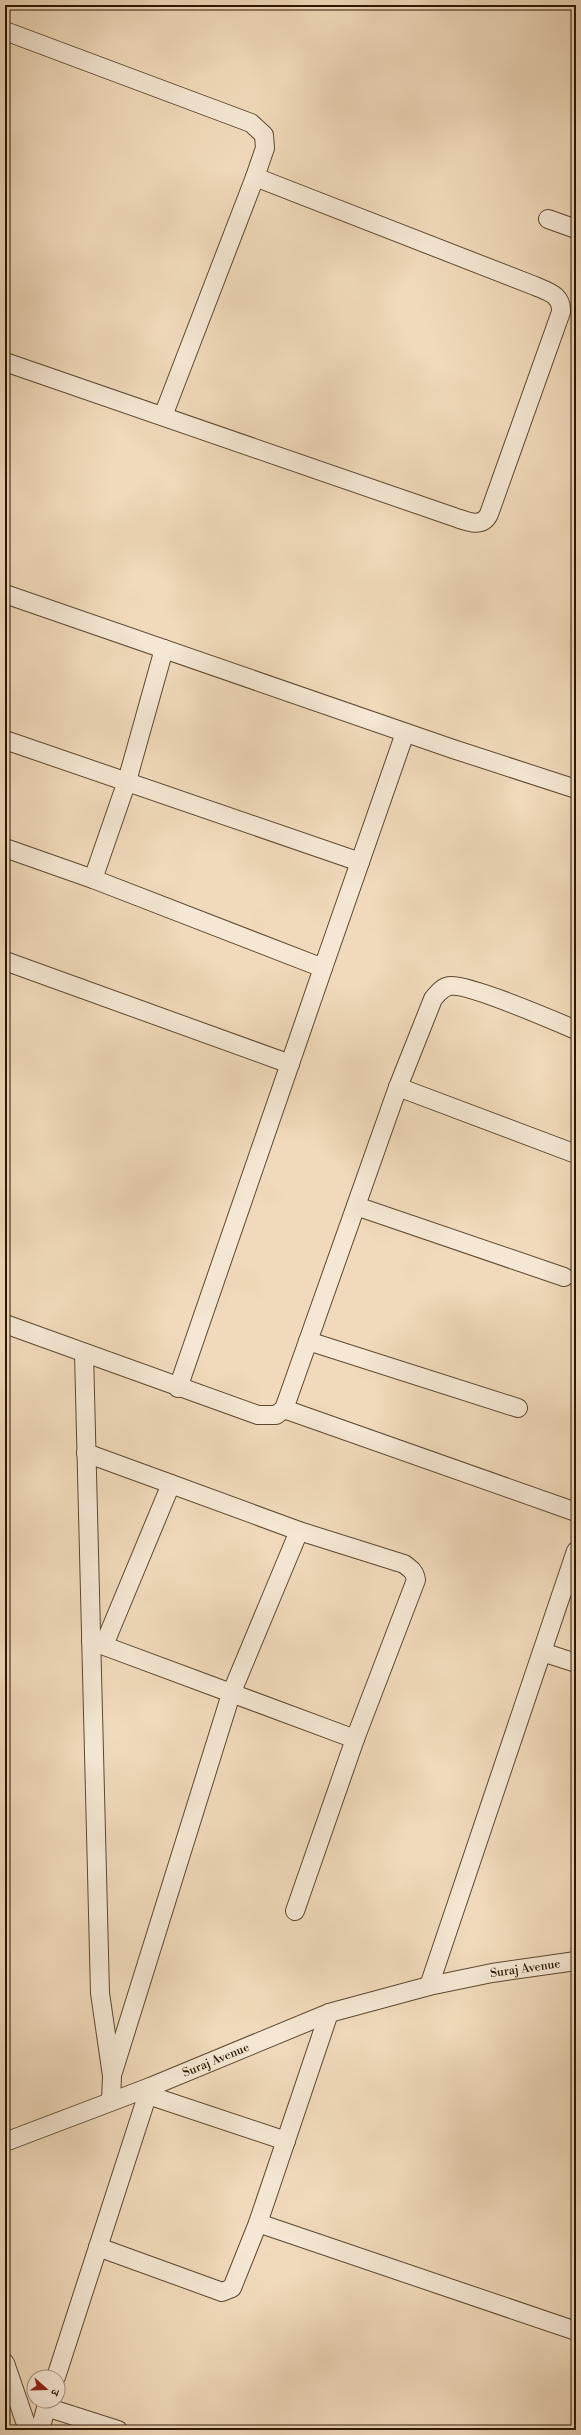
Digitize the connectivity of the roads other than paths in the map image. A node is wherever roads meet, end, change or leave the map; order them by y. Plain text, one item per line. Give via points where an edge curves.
1 (5, 31) edge
2 (255, 177) junction
3 (548, 219) dead end
4 (576, 229) edge
5 (5, 362) edge
6 (163, 416) junction
7 (5, 594) edge
8 (164, 649) junction
9 (405, 733) junction
10 (5, 740) edge
11 (127, 781) junction
12 (576, 789) edge
13 (5, 848) edge
14 (360, 862) junction
15 (93, 878) junction
16 (5, 961) edge
17 (323, 968) junction
18 (576, 1030) edge
19 (290, 1064) junction
20 (398, 1087) junction
21 (576, 1154) edge
22 (356, 1206) junction
23 (564, 1277) dead end
24 (5, 1324) edge
25 (308, 1341) junction
26 (84, 1353) junction
27 (178, 1388) junction
28 (284, 1408) junction
29 (518, 1408) dead end
30 (86, 1453) junction
31 (171, 1484) junction
32 (576, 1512) edge
33 (299, 1531) junction
34 (576, 1550) edge
35 (98, 1643) junction
36 (542, 1652) junction
37 (576, 1663) edge
38 (231, 1694) junction
39 (355, 1739) junction
40 (295, 1911) dead end
41 (576, 1961) edge
42 (429, 1986) junction
43 (329, 2013) junction
44 (112, 2076) junction
45 (149, 2091) junction
46 (111, 2101) junction
47 (286, 2141) junction
48 (5, 2142) edge
49 (258, 2223) junction
50 (98, 2247) junction
51 (576, 2331) edge
52 (5, 2363) edge
53 (59, 2369) edge
54 (46, 2409) edge
55 (61, 2409) edge
56 (28, 2430) edge
57 (40, 2430) edge
58 (118, 2430) edge

1 - 2 street via 251,123 264,135 265,142
2 - 6 street
2 - 6 street via 535,286 554,294 561,301 562,312 489,514 483,522 466,521
3 - 4 street
5 - 6 street
7 - 8 street
8 - 9 street
8 - 11 street
9 - 12 street
9 - 14 street
10 - 11 street
11 - 14 street
11 - 15 street
13 - 15 street
14 - 17 street
15 - 17 street
16 - 19 street
17 - 19 street
18 - 20 street via 470,989 451,986 441,989 433,999
19 - 27 street
20 - 21 street
20 - 22 street
22 - 23 street
22 - 25 street
24 - 26 street
25 - 28 street
25 - 29 street
26 - 27 street
26 - 30 street
27 - 28 street via 258,1415 276,1415
28 - 32 street
30 - 31 street
30 - 35 street
31 - 33 street
31 - 35 street
33 - 38 street
33 - 39 street via 404,1564 413,1570 415,1576 412,1592
34 - 36 street
35 - 38 street
35 - 44 street via 100,1992
36 - 37 street
36 - 42 street
38 - 39 street
38 - 44 street
39 - 40 street
41 - 42 street, Suraj Avenue via 492,1973
42 - 43 street, Suraj Avenue
43 - 45 street, Suraj Avenue
43 - 47 street
44 - 46 street
45 - 46 street, Suraj Avenue
45 - 47 street
45 - 50 street
46 - 48 street, Suraj Avenue
47 - 49 street
49 - 50 street via 234,2286 222,2292
49 - 51 street
50 - 53 street
52 - 56 street
54 - 57 street
55 - 58 street

